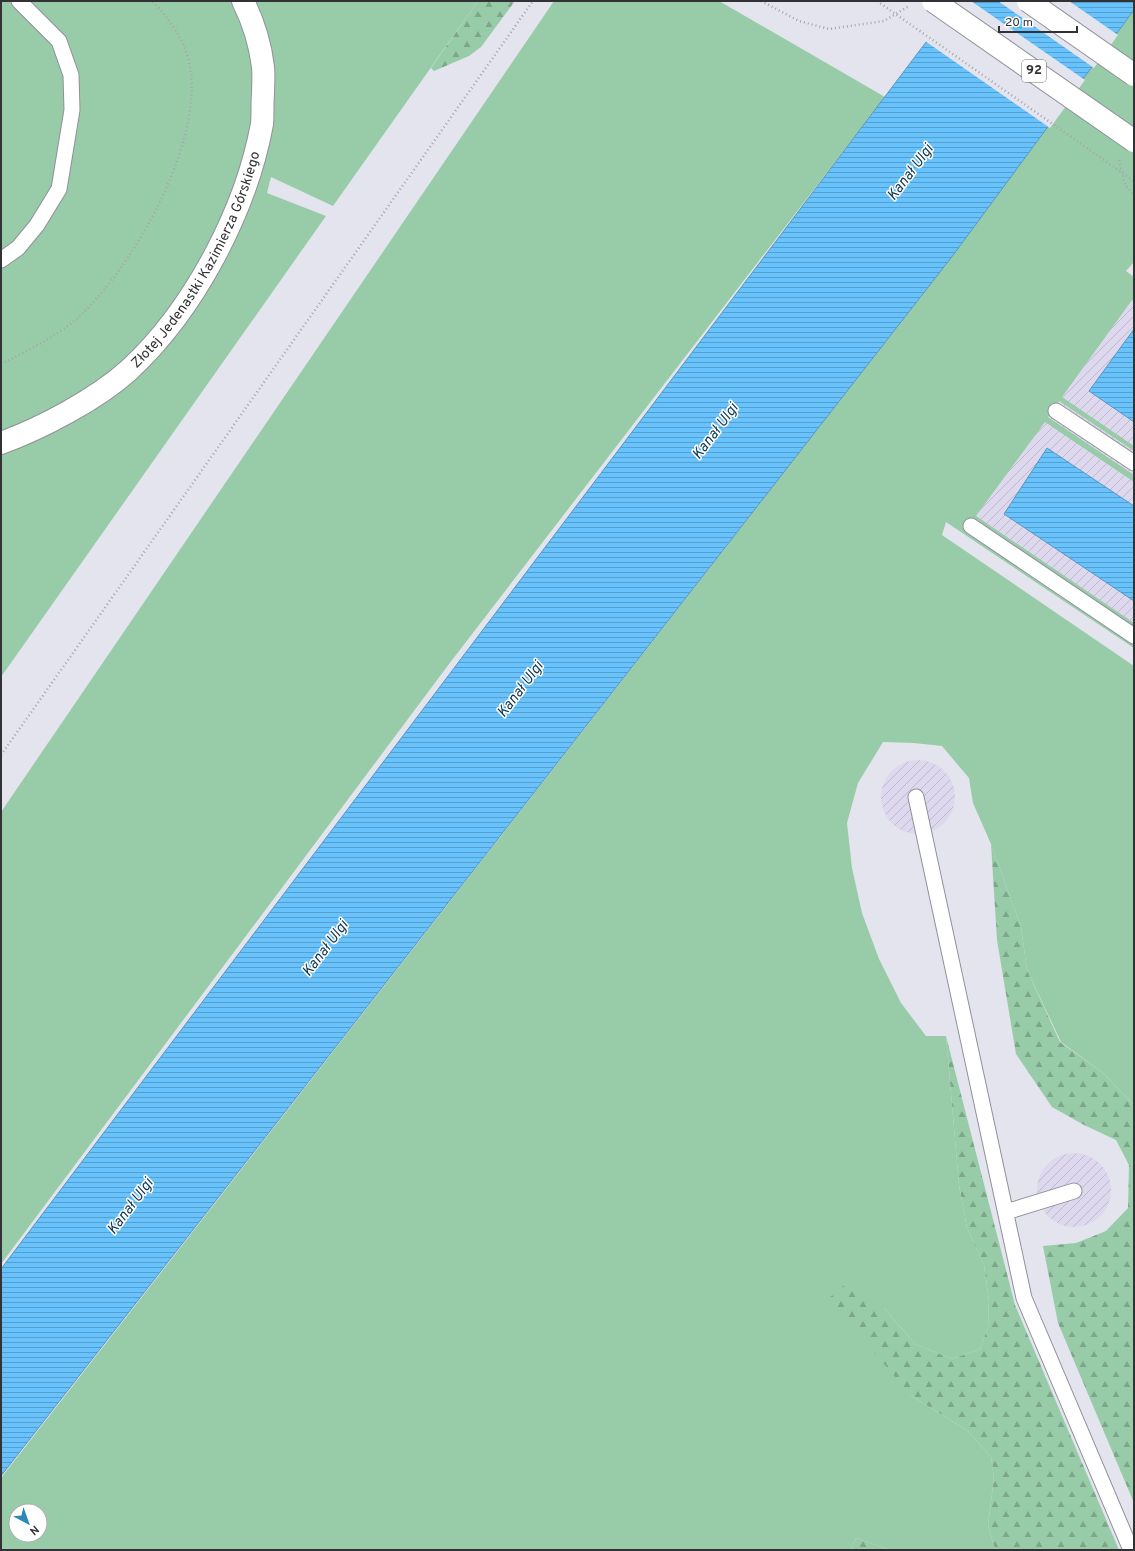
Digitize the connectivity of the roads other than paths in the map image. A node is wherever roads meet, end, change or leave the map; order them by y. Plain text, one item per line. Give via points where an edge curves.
1 (19, 1) edge
2 (243, 1) edge
3 (933, 1) edge
4 (1028, 1) edge
5 (1134, 75) edge
6 (1134, 141) edge
7 (1, 260) edge
8 (1056, 411) dead end
9 (1, 443) edge
10 (1134, 463) edge
11 (972, 526) dead end
12 (1134, 636) edge
13 (916, 797) dead end
14 (1074, 1191) dead end
15 (1006, 1212) junction
16 (1131, 1550) edge

1 - 7 lane via 59,41 70,75 72,110 59,189 37,225 18,248
2 - 9 street, Złotej Jedenastki Kazimierza Górskiego via 256,26 264,68 262,123 244,190 216,254 174,321 128,370 85,402
3 - 6 street, 92, bridge
4 - 5 street, bridge
8 - 10 lane
11 - 12 lane
13 - 15 lane
14 - 15 lane
15 - 16 lane via 1024,1298

